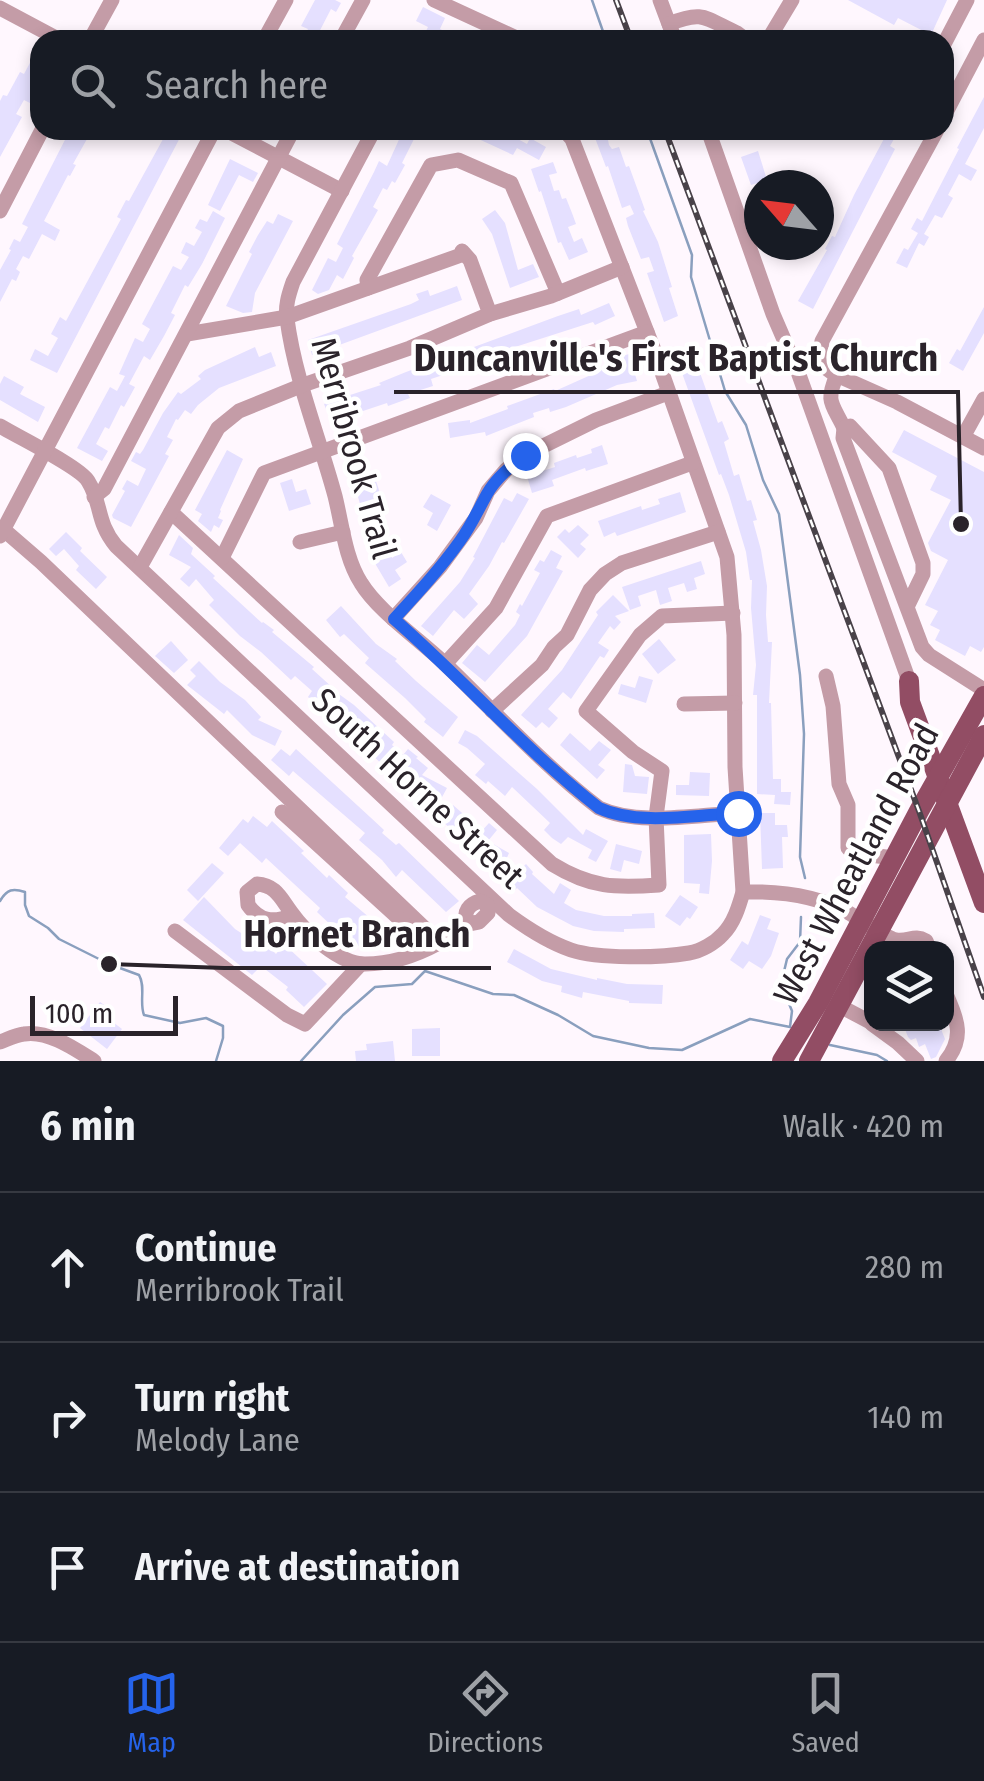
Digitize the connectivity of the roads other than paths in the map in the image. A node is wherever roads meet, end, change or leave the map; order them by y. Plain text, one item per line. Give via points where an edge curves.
1 (112, 0) edge
2 (286, 0) edge
3 (362, 0) edge
4 (434, 0) edge
5 (660, 0) edge
6 (792, 0) edge
7 (967, 0) edge
8 (0, 8) edge
9 (674, 28) edge
10 (41, 30) edge
11 (96, 30) edge
12 (270, 30) edge
13 (346, 30) edge
14 (499, 30) edge
15 (730, 30) edge
16 (774, 30) edge
17 (951, 30) edge
18 (984, 40) edge
19 (954, 85) edge
20 (37, 140) edge
21 (209, 140) edge
22 (245, 140) edge
23 (287, 140) edge
24 (369, 140) edge
25 (572, 140) edge
26 (712, 140) edge
27 (932, 140) edge
28 (278, 157) junction
29 (342, 191) junction
30 (0, 210) edge
31 (622, 267) junction
32 (368, 288) junction
33 (558, 293) junction
34 (490, 314) junction
35 (287, 317) junction
36 (647, 332) junction
37 (187, 334) junction
38 (830, 371) junction
39 (798, 372) junction
40 (302, 385) junction
41 (668, 394) junction
42 (984, 398) edge
43 (0, 426) edge
44 (844, 428) junction
45 (963, 437) junction
46 (984, 448) edge
47 (322, 452) junction
48 (44, 453) junction
49 (692, 463) junction
50 (94, 497) junction
51 (171, 512) junction
52 (3, 526) edge
53 (343, 532) junction
54 (718, 532) junction
55 (300, 542) dead end
56 (222, 558) junction
57 (140, 567) junction
58 (732, 613) junction
59 (910, 614) junction
60 (394, 619) junction
61 (890, 628) junction
62 (446, 664) junction
63 (826, 676) dead end
64 (909, 681) joint
65 (984, 692) edge
66 (735, 702) junction
67 (684, 704) dead end
68 (492, 711) junction
69 (984, 735) edge
70 (946, 784) junction
71 (282, 812) dead end
72 (738, 813) junction
73 (656, 817) junction
74 (894, 858) junction
75 (984, 870) edge
76 (744, 892) junction
77 (488, 902) junction
78 (984, 903) edge
79 (292, 915) junction
80 (871, 925) junction
81 (174, 931) dead end
82 (926, 941) edge
83 (435, 945) junction
84 (361, 964) junction
85 (840, 1006) junction
86 (954, 1015) edge
87 (864, 1019) edge
88 (883, 1031) edge
89 (0, 1042) edge
90 (94, 1061) edge
91 (782, 1061) edge
92 (808, 1061) edge
93 (917, 1061) edge
94 (946, 1061) edge

1 - 11 street
2 - 12 street
3 - 13 street
4 - 14 street
5 - 9 street
6 - 16 street
7 - 17 street
8 - 10 street
9 - 15 street via 697,15
18 - 19 street
20 - 30 street
21 - 48 street
22 - 28 street
23 - 28 street
24 - 29 street, Merribrook Trail
25 - 31 street
26 - 39 street
27 - 38 street via 822,342 820,354
28 - 29 street
28 - 37 street
29 - 35 street, Merribrook Trail via 294,282
31 - 33 street
31 - 36 street
32 - 33 street via 431,164 458,160 511,183
32 - 34 street via 463,252
32 - 35 street
33 - 34 street
34 - 40 street
35 - 37 street
35 - 40 street, Merribrook Trail
36 - 41 street
36 - 47 street
37 - 50 street
38 - 39 street
38 - 44 street via 830,399
38 - 45 street
39 - 61 street
40 - 47 street, Merribrook Trail
40 - 51 street via 239,411 218,428
41 - 49 street
41 - 60 street via 596,420 506,470 440,568
42 - 45 street
43 - 48 street, South Horne Street
44 - 59 street
44 - 59 street via 857,432 889,468 918,548 923,574
45 - 46 street
47 - 53 street, Merribrook Trail
47 - 56 street via 264,473
48 - 50 street, South Horne Street via 79,471
48 - 52 street
49 - 54 street
49 - 62 street via 548,516 496,608
50 - 57 street, South Horne Street via 105,532
51 - 56 street
51 - 57 street
52 - 83 street
53 - 55 street
53 - 60 street, Merribrook Trail via 361,584
54 - 58 street
54 - 68 street via 605,574 567,635
56 - 73 street via 570,875 616,888 659,886
57 - 77 street, South Horne Street
58 - 66 street
58 - 73 street via 662,616 640,635 586,711 662,771
59 - 61 street
59 - 65 street via 929,655
60 - 62 street, Merribrook Trail
61 - 64 street
62 - 68 street, Merribrook Trail
63 - 74 street via 848,806 848,848
64 - 70 main road via 910,702
65 - 70 main road, West Wheatland Road
66 - 67 street
66 - 72 street
68 - 73 street, Merribrook Trail via 599,808
69 - 70 main road, West Wheatland Road
70 - 74 main road, West Wheatland Road
70 - 75 main road
70 - 78 main road
70 - 80 main road, West Wheatland Road
71 - 83 street
72 - 73 street, Merribrook Trail
72 - 76 street
74 - 80 main road, West Wheatland Road
76 - 77 street, South Horne Street via 724,934 705,948 633,956 571,950
76 - 80 street via 819,899
77 - 83 street via 475,902 467,922
79 - 79 street via 265,884 246,892 251,910 266,920
79 - 84 street via 335,954
80 - 82 street via 896,940
80 - 85 main road, West Wheatland Road
80 - 91 main road, West Wheatland Road
81 - 84 street via 305,1024
83 - 84 street
85 - 87 street
85 - 92 main road, West Wheatland Road
86 - 94 street via 959,1037
88 - 93 street
89 - 90 street via 37,1034

